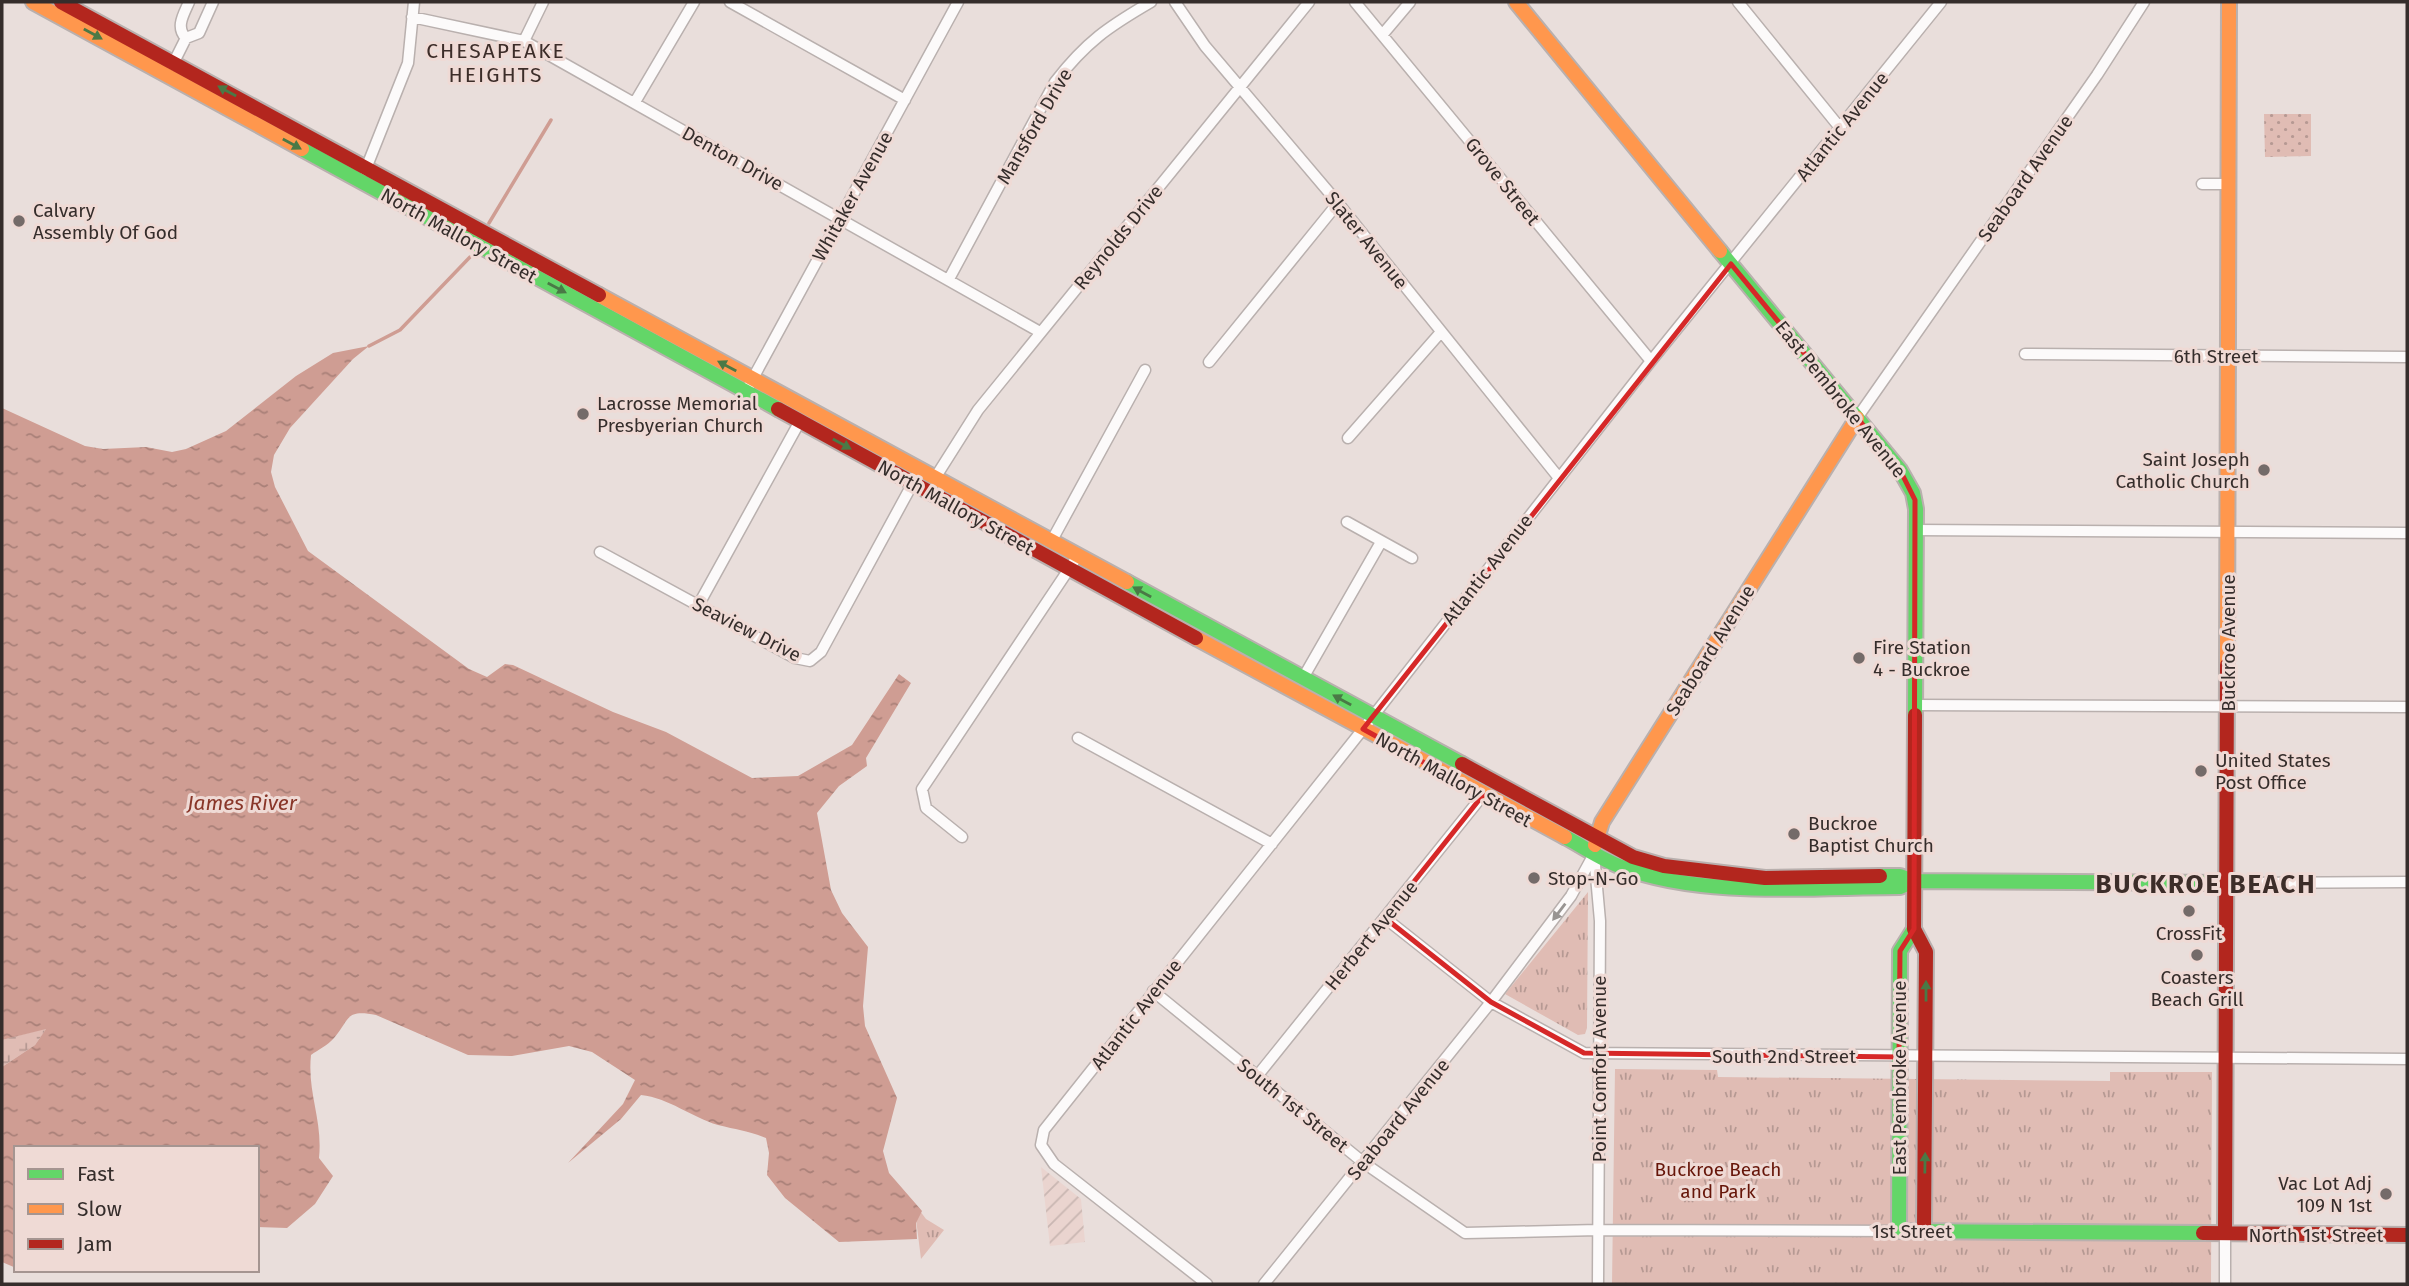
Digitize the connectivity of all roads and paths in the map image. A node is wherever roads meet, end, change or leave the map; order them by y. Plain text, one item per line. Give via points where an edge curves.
1 (33, 2) edge
2 (61, 2) edge
3 (189, 2) edge
4 (213, 2) edge
5 (414, 2) edge
6 (543, 2) edge
7 (694, 2) edge
8 (730, 2) edge
9 (958, 2) edge
10 (1151, 2) edge
11 (1175, 2) edge
12 (1309, 2) edge
13 (1355, 2) edge
14 (1410, 2) edge
15 (1516, 2) edge
16 (1738, 2) edge
17 (1941, 2) edge
18 (2144, 2) edge
19 (2229, 2) edge
20 (412, 17) junction
21 (1383, 34) junction
22 (186, 38) junction
23 (524, 41) junction
24 (170, 69) junction
25 (1241, 86) junction
26 (905, 100) junction
27 (635, 102) junction
28 (1840, 128) junction
29 (363, 174) junction
30 (2202, 184) dead end
31 (2230, 184) junction
32 (1338, 203) junction
33 (840, 218) junction
34 (1731, 264) junction
35 (949, 279) junction
36 (1040, 332) junction
37 (1441, 332) junction
38 (2025, 354) dead end
39 (2229, 356) junction
40 (2407, 357) edge
41 (1651, 361) junction
42 (1209, 362) dead end
43 (1145, 370) dead end
44 (749, 385) junction
45 (1857, 418) junction
46 (800, 421) junction
47 (1348, 438) dead end
48 (916, 477) junction
49 (935, 478) junction
50 (1559, 478) junction
51 (1347, 522) dead end
52 (1915, 530) junction
53 (2228, 531) junction
54 (2407, 533) edge
55 (1381, 541) junction
56 (1051, 542) junction
57 (600, 552) dead end
58 (1412, 558) dead end
59 (1073, 563) junction
60 (699, 604) junction
61 (1303, 678) junction
62 (1915, 705) junction
63 (2228, 706) junction
64 (2407, 707) edge
65 (1372, 716) junction
66 (1363, 729) junction
67 (1078, 738) dead end
68 (1483, 795) junction
69 (962, 837) dead end
70 (1272, 844) junction
71 (1595, 846) junction
72 (1914, 881) junction
73 (2407, 882) edge
74 (2226, 883) junction
75 (1385, 918) junction
76 (1914, 929) junction
77 (1153, 991) junction
78 (1491, 1002) junction
79 (1599, 1054) junction
80 (1899, 1057) junction
81 (1926, 1057) junction
82 (2225, 1058) junction
83 (2407, 1059) edge
84 (1258, 1075) junction
85 (1364, 1163) junction
86 (1598, 1230) junction
87 (1899, 1231) junction
88 (1924, 1231) junction
89 (2225, 1233) junction
90 (2407, 1235) edge
91 (1207, 1284) edge
92 (1264, 1284) edge
93 (1598, 1284) edge
94 (2225, 1284) edge

1 -> 24 main road, North Mallory Street
2 - 24 main road, North Mallory Street
3 - 22 street via 180,26
4 - 22 street via 199,33
5 - 20 street
6 - 23 street
7 - 27 street
8 - 26 street
9 - 26 street, Whitaker Avenue
10 - 35 street, Mansford Drive via 1100,32 1055,82
11 - 25 street, Slater Avenue
12 - 25 street, Reynolds Drive
13 - 21 street, Grove Street
14 - 21 street
15 - 34 main road, East Pembroke Avenue
16 - 28 street
17 - 28 street, Atlantic Avenue
18 - 45 street, Seaboard Avenue
19 - 31 main road, Buckroe Avenue
20 - 23 street, Denton Drive
20 - 29 street via 408,63
21 - 41 street, Grove Street
22 - 24 street
23 - 27 street, Denton Drive
24 - 29 main road, North Mallory Street
25 - 32 street, Slater Avenue
25 - 36 street, Reynolds Drive
26 - 33 street, Whitaker Avenue
27 - 33 street, Denton Drive
28 - 34 street, Atlantic Avenue
29 - 44 main road, North Mallory Street
30 - 31 street
31 - 39 main road, Buckroe Avenue
32 - 37 street, Slater Avenue
32 - 42 street
33 - 35 street, Denton Drive
33 - 44 street, Whitaker Avenue
34 - 41 street, Atlantic Avenue
34 - 45 main road, East Pembroke Avenue
35 - 36 street, Denton Drive
36 - 49 street, Reynolds Drive via 978,410
37 - 47 street
37 - 50 street, Slater Avenue
38 - 39 street, 6th Street
39 - 40 street, 6th Street
39 - 53 main road, Buckroe Avenue
41 - 50 street, Atlantic Avenue
43 - 56 street
44 - 46 main road, North Mallory Street
44 - 48 main road, North Mallory Street
45 - 52 main road, East Pembroke Avenue via 1910,485
45 - 71 main road, Seaboard Avenue via 1602,822
46 -> 48 main road, North Mallory Street
46 - 60 street
48 - 49 main road, North Mallory Street
48 - 59 main road, North Mallory Street
48 - 60 street, Seaview Drive via 816,657 795,658
49 - 56 main road, North Mallory Street
50 - 65 street, Atlantic Avenue
51 - 55 street
52 - 53 street
52 - 62 main road, East Pembroke Avenue
53 - 54 street
53 - 63 main road, Buckroe Avenue
55 - 58 street
55 - 61 street
56 - 59 main road, North Mallory Street
57 - 60 street, Seaview Drive
61 -> 59 main road, North Mallory Street
59 - 66 main road, North Mallory Street
59 - 69 street via 922,789 926,808
65 -> 61 main road, North Mallory Street
62 - 63 street
62 - 72 main road, East Pembroke Avenue
63 - 64 street
63 - 74 main road, Buckroe Avenue
65 - 66 street, Atlantic Avenue
65 - 71 main road, North Mallory Street
66 - 68 main road, North Mallory Street
66 - 70 street, Atlantic Avenue
67 - 70 street
68 - 71 main road, North Mallory Street
68 - 75 street, Herbert Avenue
70 - 77 street, Atlantic Avenue
71 - 72 main road, North Mallory Street via 1707,874 1900,876
71 -> 78 street, Seaboard Avenue via 1572,896
71 - 79 street, Point Comfort Avenue
72 - 74 main road, North Mallory Street
72 - 76 main road, East Pembroke Avenue
73 - 74 street, North Mallory Street
74 - 82 main road, Buckroe Avenue
75 - 78 street, South 2nd Street
75 - 84 street, Herbert Avenue
76 - 80 main road, East Pembroke Avenue via 1900,951
81 -> 76 main road, East Pembroke Avenue via 1926,952
77 - 84 street, South 1st Street
77 - 91 street, Atlantic Avenue via 1040,1140 1054,1164
78 - 79 street, South 2nd Street via 1584,1053
78 - 85 street, Seaboard Avenue
79 - 80 street, South 2nd Street
79 - 86 street, Point Comfort Avenue
80 - 81 street, South 2nd Street
80 - 87 main road, East Pembroke Avenue
81 - 82 street, South 2nd Street
88 -> 81 main road, East Pembroke Avenue
82 - 83 street, South 2nd Street
82 - 89 main road, Buckroe Avenue
84 - 85 street, South 1st Street
85 - 86 street, South 1st Street via 1465,1233
85 - 92 street, Seaboard Avenue
86 - 87 street, 1st Street
86 - 93 street, Point Comfort Avenue
87 - 88 main road, 1st Street
88 - 89 main road, 1st Street
89 - 90 main road, North 1st Street
89 - 94 street, Buckroe Avenue

